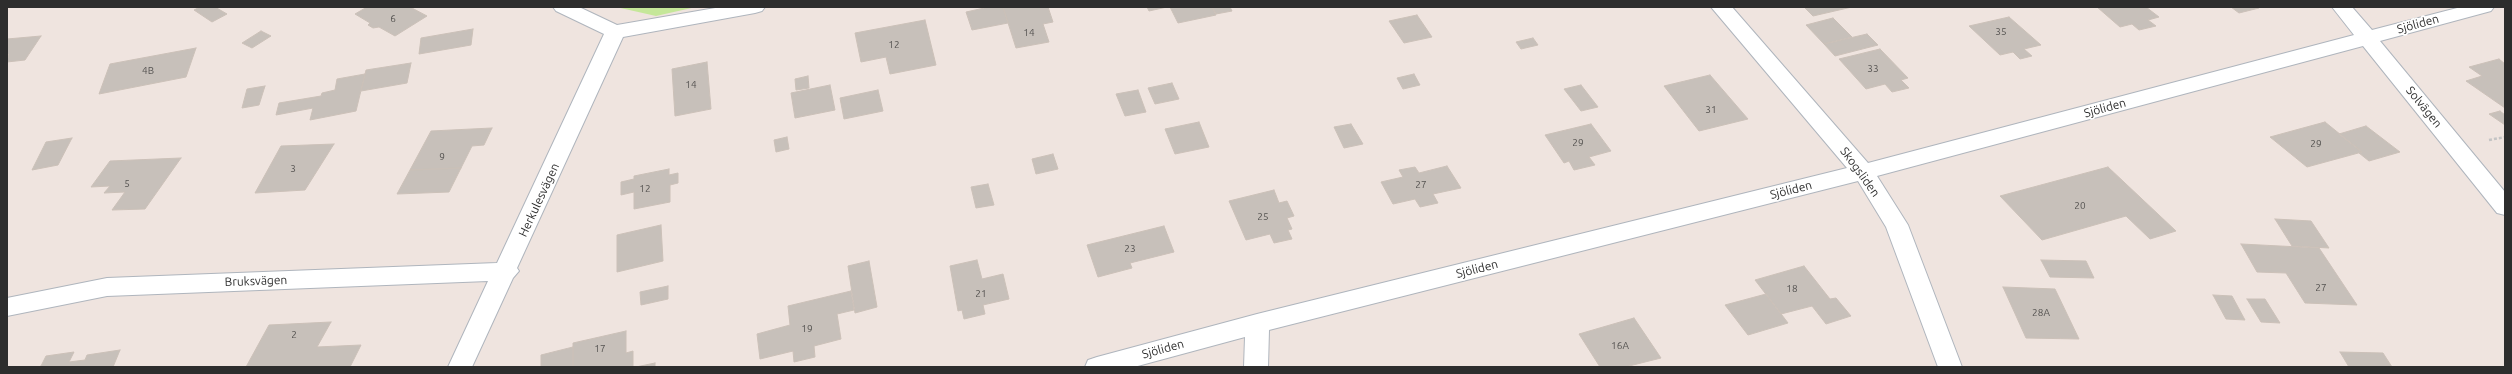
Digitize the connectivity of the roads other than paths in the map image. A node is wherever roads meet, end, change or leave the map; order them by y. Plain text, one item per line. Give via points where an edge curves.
1 (563, 7) edge
2 (755, 7) edge
3 (1721, 7) edge
4 (2342, 7) edge
5 (2484, 7) edge
6 (616, 32) junction
7 (2367, 38) junction
8 (1863, 172) junction
9 (2505, 207) edge
10 (507, 270) junction
11 (7, 307) edge
12 (1257, 324) junction
13 (460, 367) edge
14 (1097, 367) edge
15 (1256, 367) edge
16 (1950, 367) edge

1 - 6 street
2 - 6 street
3 - 8 street, Skogsliden
4 - 7 street, Solvägen
5 - 7 street, Sjöliden
6 - 10 street, Herkulesvägen
7 - 8 street, Sjöliden
7 - 9 street, Solvägen
8 - 12 street, Sjöliden
8 - 16 street, Skogsliden via 1897,225
10 - 11 street, Bruksvägen via 106,287
10 - 13 street, Herkulesvägen
12 - 14 street, Sjöliden
12 - 15 street

